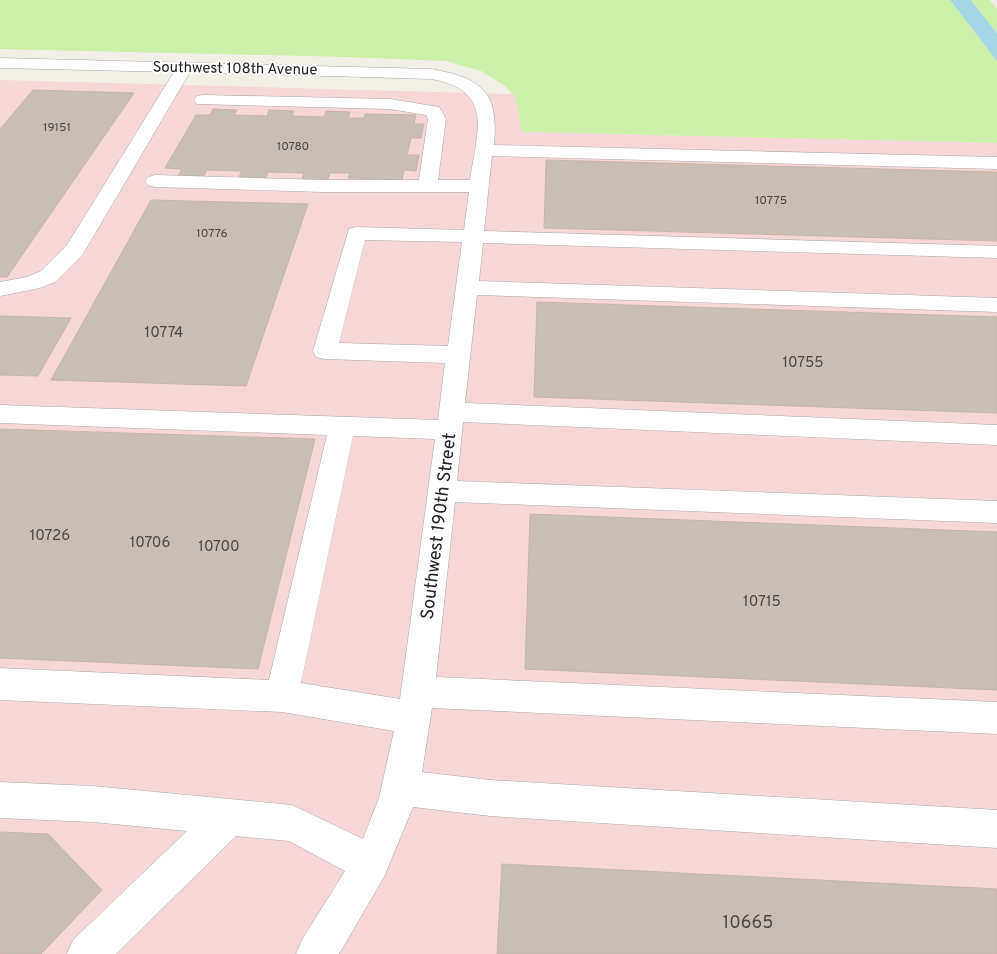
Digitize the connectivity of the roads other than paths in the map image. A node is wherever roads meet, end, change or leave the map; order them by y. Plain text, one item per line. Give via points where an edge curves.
1 (0, 63) edge
2 (20, 64) junction
3 (185, 67) junction
4 (399, 71) junction
5 (5, 81) dead end
6 (467, 85) joint
7 (203, 100) dead end
8 (390, 104) junction
9 (484, 150) junction
10 (997, 163) edge
11 (155, 181) dead end
12 (428, 184) junction
13 (479, 186) junction
14 (474, 236) junction
15 (997, 252) edge
16 (467, 288) junction
17 (0, 289) edge
18 (997, 305) edge
19 (459, 355) junction
20 (0, 414) edge
21 (451, 421) junction
22 (342, 426) junction
23 (997, 435) edge
24 (442, 491) junction
25 (997, 512) edge
26 (0, 684) edge
27 (282, 696) junction
28 (416, 705) junction
29 (997, 718) edge
30 (401, 787) junction
31 (0, 800) edge
32 (230, 817) junction
33 (997, 829) edge
34 (371, 864) junction
35 (87, 954) edge
36 (316, 954) edge

1 - 2 street, Southwest 108th Avenue
2 - 3 street, Southwest 108th Avenue
2 - 5 street
3 - 4 street, Southwest 108th Avenue
3 - 17 street via 75,249 49,276
4 - 6 street, Southwest 108th Avenue via 437,74
4 - 8 street
6 - 9 street, Southwest 190th Street via 484,101 487,111
7 - 8 street
8 - 12 street via 433,111 437,119
9 - 10 street
9 - 13 street, Southwest 190th Street
11 - 12 street via 323,186
12 - 13 street
13 - 14 street, Southwest 190th Street
14 - 15 street
14 - 16 street, Southwest 190th Street
14 - 19 street via 356,233 325,351
16 - 18 street
16 - 19 street, Southwest 190th Street
19 - 21 street, Southwest 190th Street
20 - 22 street
21 - 22 street
21 - 23 street
21 - 24 street, Southwest 190th Street
22 - 27 street
24 - 25 street
24 - 28 street, Southwest 190th Street
26 - 27 street
27 - 28 street
28 - 29 street
28 - 30 street, Southwest 190th Street
30 - 33 street via 490,798
30 - 34 street, Southwest 190th Street
31 - 32 street via 93,804
32 - 34 street via 292,823
32 - 35 street
34 - 36 street, Southwest 190th Street

